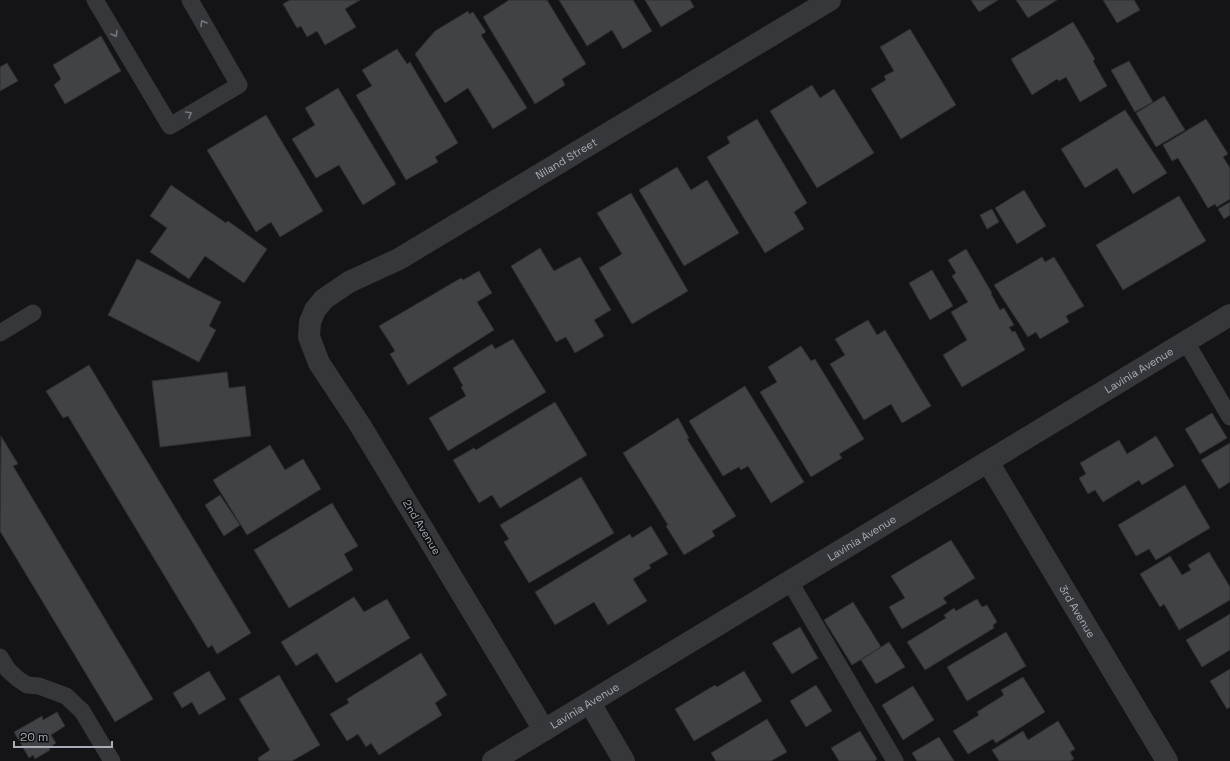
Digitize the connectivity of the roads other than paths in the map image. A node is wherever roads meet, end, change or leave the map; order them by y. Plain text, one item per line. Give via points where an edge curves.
1 (95, 0) edge
2 (190, 0) edge
3 (830, 0) edge
4 (33, 313) dead end
5 (1230, 315) edge
6 (310, 322) joint
7 (0, 333) edge
8 (1186, 342) junction
9 (1230, 416) edge
10 (988, 462) junction
11 (790, 582) junction
12 (0, 657) edge
13 (590, 703) junction
14 (544, 730) junction
15 (112, 761) edge
16 (493, 761) edge
17 (624, 761) edge
18 (895, 761) edge
19 (1167, 761) edge

1 -> 2 lane via 170,126 240,86
3 - 6 street, Niland Street via 399,259 336,290 315,310
4 - 7 lane
5 - 8 street, Lavinia Avenue
6 - 14 street, 2nd Avenue via 309,337 319,362 360,425
8 - 9 lane
8 - 10 street, Lavinia Avenue
10 - 11 street, Lavinia Avenue
10 - 19 street, 3rd Avenue
11 - 13 street, Lavinia Avenue
11 - 18 lane
12 - 15 lane via 8,670 18,679 66,696 82,711
13 - 14 street, Lavinia Avenue
13 - 17 street
14 - 16 street, Lavinia Avenue

